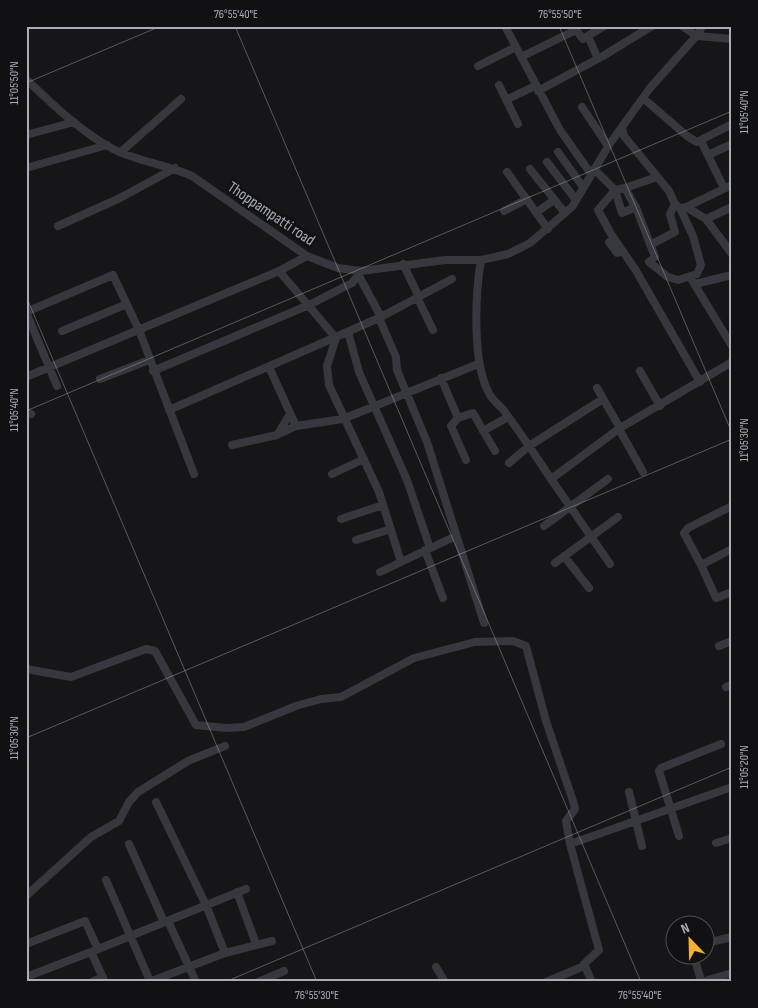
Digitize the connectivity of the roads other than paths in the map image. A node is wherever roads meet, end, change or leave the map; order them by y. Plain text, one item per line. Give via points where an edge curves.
1 (505, 26) edge
2 (604, 26) edge
3 (652, 26) edge
4 (682, 26) edge
5 (702, 26) edge
6 (588, 36) junction
7 (697, 36) junction
8 (732, 39) edge
9 (516, 48) junction
10 (521, 57) junction
11 (598, 59) junction
12 (478, 66) dead end
13 (26, 79) edge
14 (499, 85) dead end
15 (537, 88) junction
16 (643, 98) junction
17 (181, 99) dead end
18 (508, 99) junction
19 (582, 107) dead end
20 (74, 122) junction
21 (518, 124) dead end
22 (732, 124) edge
23 (622, 128) junction
24 (26, 135) edge
25 (701, 141) junction
26 (107, 144) junction
27 (732, 144) edge
28 (608, 146) junction
29 (122, 151) junction
30 (558, 152) dead end
31 (708, 155) junction
32 (547, 162) dead end
33 (26, 168) edge
34 (175, 168) junction
35 (530, 169) dead end
36 (593, 171) junction
37 (507, 172) dead end
38 (657, 177) junction
39 (728, 186) edge
40 (583, 187) junction
41 (625, 188) junction
42 (615, 190) junction
43 (527, 199) junction
44 (554, 200) junction
45 (576, 200) junction
46 (680, 206) junction
47 (732, 207) edge
48 (636, 208) junction
49 (504, 211) dead end
50 (536, 212) junction
51 (565, 214) junction
52 (706, 219) junction
53 (58, 226) dead end
54 (548, 229) junction
55 (609, 242) dead end
56 (650, 245) junction
57 (731, 250) edge
58 (623, 251) junction
59 (307, 256) junction
60 (481, 260) junction
61 (648, 262) junction
62 (403, 264) junction
63 (635, 269) junction
64 (280, 271) junction
65 (360, 274) junction
66 (732, 275) edge
67 (690, 277) junction
68 (452, 279) dead end
69 (695, 284) junction
70 (418, 297) junction
71 (127, 304) junction
72 (309, 305) junction
73 (380, 317) junction
74 (139, 330) junction
75 (433, 330) dead end
76 (62, 331) dead end
77 (348, 332) junction
78 (336, 338) junction
79 (732, 346) edge
80 (149, 360) junction
81 (732, 362) edge
82 (478, 364) junction
83 (49, 367) junction
84 (269, 367) junction
85 (153, 371) junction
86 (640, 371) dead end
87 (26, 377) edge
88 (441, 378) junction
89 (100, 379) dead end
90 (700, 382) junction
91 (57, 386) dead end
92 (597, 388) dead end
93 (406, 393) junction
94 (603, 399) junction
95 (372, 406) junction
96 (660, 406) junction
97 (169, 410) junction
98 (290, 414) junction
99 (458, 418) junction
100 (508, 418) junction
101 (343, 419) junction
102 (296, 426) junction
103 (619, 429) junction
104 (483, 431) junction
105 (277, 435) junction
106 (232, 445) dead end
107 (529, 446) junction
108 (495, 451) dead end
109 (364, 459) junction
110 (466, 460) dead end
111 (509, 463) dead end
112 (643, 472) dead end
113 (194, 474) dead end
114 (332, 474) dead end
115 (551, 479) junction
116 (608, 479) dead end
117 (383, 504) junction
118 (570, 506) junction
119 (732, 506) edge
120 (618, 516) dead end
121 (341, 519) dead end
122 (544, 526) dead end
123 (391, 529) junction
124 (456, 536) junction
125 (591, 536) junction
126 (356, 540) dead end
127 (427, 549) junction
128 (732, 549) edge
129 (564, 556) junction
130 (401, 562) junction
131 (555, 563) dead end
132 (610, 564) dead end
133 (701, 565) junction
134 (380, 572) dead end
135 (589, 588) dead end
136 (732, 592) edge
137 (442, 598) dead end
138 (484, 623) dead end
139 (732, 641) edge
140 (719, 646) dead end
141 (26, 669) edge
142 (721, 744) dead end
143 (225, 746) dead end
144 (732, 787) edge
145 (629, 792) dead end
146 (156, 802) dead end
147 (671, 809) junction
148 (636, 822) junction
149 (679, 836) dead end
150 (732, 838) edge
151 (716, 843) dead end
152 (130, 844) dead end
153 (570, 844) junction
154 (642, 846) dead end
155 (106, 880) dead end
156 (246, 889) dead end
157 (237, 892) junction
158 (26, 896) edge
159 (206, 905) junction
160 (166, 922) junction
161 (131, 936) junction
162 (732, 937) edge
163 (272, 941) dead end
164 (716, 941) edge
165 (26, 944) edge
166 (256, 944) junction
167 (94, 951) junction
168 (225, 953) junction
169 (189, 966) junction
170 (584, 966) junction
171 (697, 966) edge
172 (436, 967) dead end
173 (284, 971) dead end
174 (732, 973) edge
175 (26, 977) edge
176 (104, 979) edge
177 (701, 981) edge
178 (92, 982) edge
179 (150, 982) edge
180 (196, 982) edge
181 (258, 982) edge
182 (445, 982) edge
183 (546, 982) edge
184 (592, 982) edge

1 - 9 street
2 - 6 street
3 - 11 street
4 - 7 street
5 - 7 street, Thoppampatti road
6 - 10 street via 583,39 576,30
6 - 11 street
7 - 8 street
7 - 16 street, Thoppampatti road
9 - 10 street
9 - 12 street
10 - 15 street
11 - 15 street
13 - 20 street, Thoppampatti road
14 - 18 street
15 - 18 street
15 - 36 street via 560,130
16 - 23 street, Thoppampatti road
16 - 25 street via 687,136
17 - 29 street
18 - 21 street
19 - 28 street
20 - 24 street
20 - 26 street, Thoppampatti road
22 - 25 street
23 - 28 street, Thoppampatti road
23 - 38 street via 624,136
25 - 31 street
26 - 29 street, Thoppampatti road
26 - 33 street
27 - 31 street
28 - 36 street, Thoppampatti road
29 - 34 street, Thoppampatti road
30 - 40 street
31 - 39 street
32 - 45 street
34 - 53 street
34 - 59 street, Thoppampatti road via 192,176
35 - 44 street
36 - 40 street, Thoppampatti road
36 - 42 street
37 - 43 street
38 - 41 street
38 - 46 street
39 - 46 street
40 - 45 street, Thoppampatti road
41 - 42 street
41 - 48 street
42 - 48 street via 622,213
42 - 58 street via 598,210
43 - 49 street
43 - 50 street
44 - 50 street
44 - 51 street
45 - 51 street, Thoppampatti road
46 - 52 street
46 - 56 street via 670,214 675,232
46 - 67 street via 702,265 697,274
47 - 52 street
48 - 56 street
50 - 54 street
51 - 54 street, Thoppampatti road
52 - 57 street
54 - 60 street, Thoppampatti road via 515,250
55 - 58 street via 617,253
56 - 61 street via 655,256
58 - 63 street
59 - 64 street
59 - 65 street, Thoppampatti road
60 - 62 street, Thoppampatti road
60 - 82 street via 478,275
61 - 63 street
61 - 67 street via 678,280
62 - 65 street, Thoppampatti road
62 - 70 street
63 - 90 street
64 - 72 street
64 - 74 street
65 - 72 street via 352,283
65 - 73 street
66 - 69 street
67 - 69 street
68 - 70 street
69 - 79 street
70 - 73 street
70 - 75 street
71 - 74 street
71 - 76 street
71 - 83 street via 113,275 26,312
72 - 78 street
72 - 85 street
73 - 77 street
73 - 93 street
74 - 80 street
74 - 83 street
77 - 78 street
77 - 95 street via 358,372
78 - 84 street
78 - 101 street via 327,366 329,385
80 - 85 street
80 - 89 street
81 - 90 street
82 - 88 street
82 - 100 street via 490,396
83 - 87 street
83 - 91 street
84 - 97 street
84 - 98 street
85 - 97 street
86 - 96 street
88 - 93 street
88 - 99 street
90 - 96 street
92 - 94 street
93 - 95 street
93 - 124 street via 427,442
94 - 103 street
94 - 107 street
95 - 101 street
95 - 127 street via 407,480
96 - 103 street
97 - 113 street
98 - 102 street
98 - 105 street
99 - 104 street via 473,413
99 - 110 street via 451,426
100 - 104 street
100 - 107 street
101 - 102 street
101 - 109 street
102 - 105 street
103 - 112 street
103 - 115 street
104 - 108 street
105 - 106 street
107 - 111 street
107 - 115 street
109 - 114 street
109 - 117 street
115 - 118 street
116 - 118 street
117 - 121 street
117 - 123 street
118 - 122 street
118 - 125 street
119 - 133 street via 684,533
120 - 125 street
123 - 126 street
123 - 130 street
124 - 127 street
124 - 138 street
125 - 129 street
125 - 132 street
127 - 130 street
127 - 137 street
128 - 133 street
129 - 131 street
129 - 135 street
130 - 134 street
133 - 136 street via 716,598
139 - 140 street
141 - 153 street via 71,677 146,649 155,652 196,724 244,727 296,706 341,697 414,658 475,642 513,641 526,646 546,721 574,801 575,809 566,821
142 - 147 street via 661,768 659,771
143 - 158 street via 188,761 138,792 119,821 91,837
144 - 147 street
145 - 148 street
146 - 159 street
147 - 148 street
147 - 149 street
148 - 153 street
148 - 154 street
150 - 151 street
152 - 160 street
153 - 170 street via 599,950
155 - 161 street
156 - 157 street
157 - 159 street
157 - 166 street
159 - 160 street
159 - 168 street
160 - 161 street
160 - 169 street
161 - 167 street
161 - 179 street
162 - 164 street
163 - 166 street
165 - 167 street via 85,921
166 - 168 street
167 - 175 street
167 - 176 street
168 - 169 street
169 - 179 street
169 - 180 street
170 - 183 street
170 - 184 street
171 - 177 street
172 - 182 street
173 - 181 street
174 - 177 street
176 - 178 street

